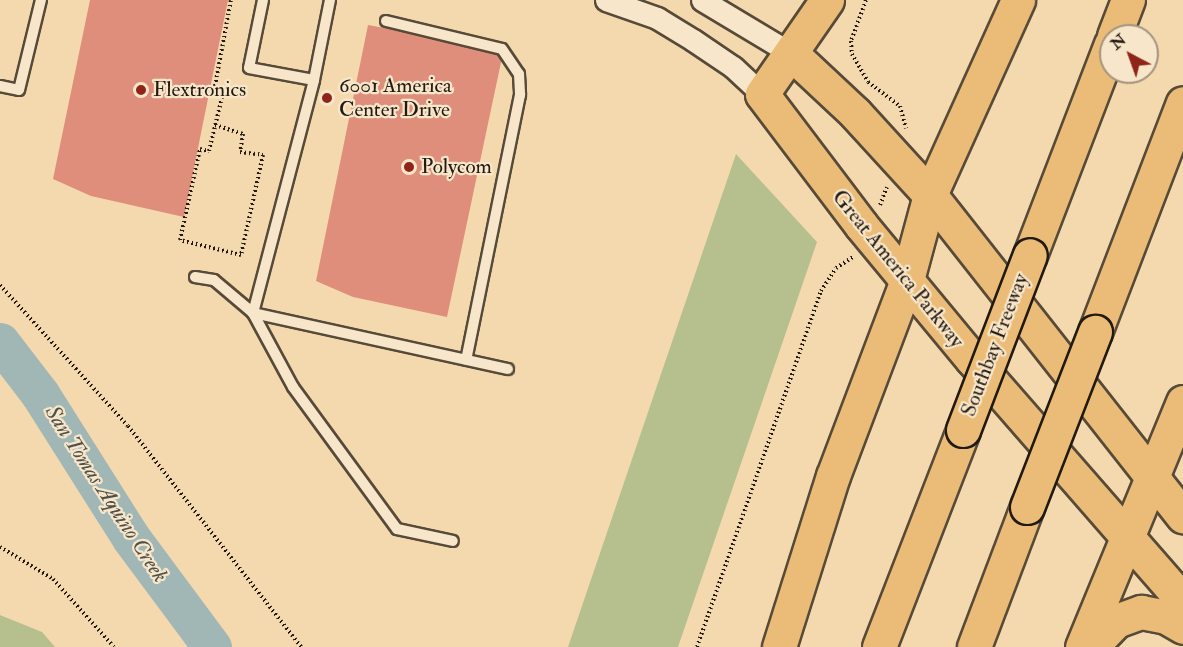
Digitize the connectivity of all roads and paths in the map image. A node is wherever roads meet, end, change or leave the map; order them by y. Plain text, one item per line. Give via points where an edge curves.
1 (41, 0) edge
2 (231, 0) edge
3 (263, 0) edge
4 (330, 0) edge
5 (606, 0) edge
6 (702, 0) edge
7 (827, 0) edge
8 (866, 0) edge
9 (1018, 0) edge
10 (1128, 0) edge
11 (386, 21) dead end
12 (1119, 24) edge
13 (792, 54) junction
14 (1099, 75) edge
15 (314, 80) junction
16 (0, 86) edge
17 (762, 94) junction
18 (1183, 103) edge
19 (215, 126) junction
20 (898, 159) junction
21 (930, 195) junction
22 (868, 234) junction
23 (195, 277) dead end
24 (907, 280) junction
25 (0, 285) edge
26 (253, 313) junction
27 (466, 360) junction
28 (508, 369) dead end
29 (1183, 402) edge
30 (1152, 480) junction
31 (1183, 516) edge
32 (1129, 538) junction
33 (453, 541) dead end
34 (0, 547) edge
35 (1183, 601) edge
36 (1183, 627) edge
37 (114, 647) edge
38 (301, 647) edge
39 (697, 647) edge
40 (779, 647) edge
41 (879, 647) edge
42 (974, 647) edge
43 (1082, 647) edge
44 (1091, 647) edge

1 - 16 lane via 19,90
2 - 19 path via 215,86 224,89
3 - 15 lane via 249,68
4 - 15 lane
5 - 17 street via 657,18 693,40
6 - 13 street
7 - 13 main road
8 - 20 path via 851,41 852,54 868,82 900,106 907,127
9 - 21 main road
10 - 12 main road
11 - 27 lane via 502,49 519,74 520,95
13 - 17 main road
13 - 20 main road
14 - 41 main road, Southbay Freeway, bridge
15 - 26 lane
17 - 22 main road, Great America Parkway
18 - 42 main road, bridge
19 - 19 path via 209,151 200,149 180,240 241,255 263,155 240,152 243,134
20 - 21 main road
20 - 22 path
21 - 24 main road
21 - 30 main road
22 - 24 main road, Great America Parkway
22 - 39 path via 853,257 836,268 821,291
23 - 26 lane via 214,280
24 - 32 main road, Great America Parkway
24 - 40 main road via 833,476
25 - 38 path via 128,426
26 - 27 lane
26 - 33 lane via 293,387 397,529
27 - 28 lane
29 - 30 main road
30 - 31 main road
30 - 32 main road
32 - 35 main road, Great America Parkway
32 - 43 main road
34 - 37 path via 53,579
36 - 44 main road via 1166,617 1141,612 1116,621

